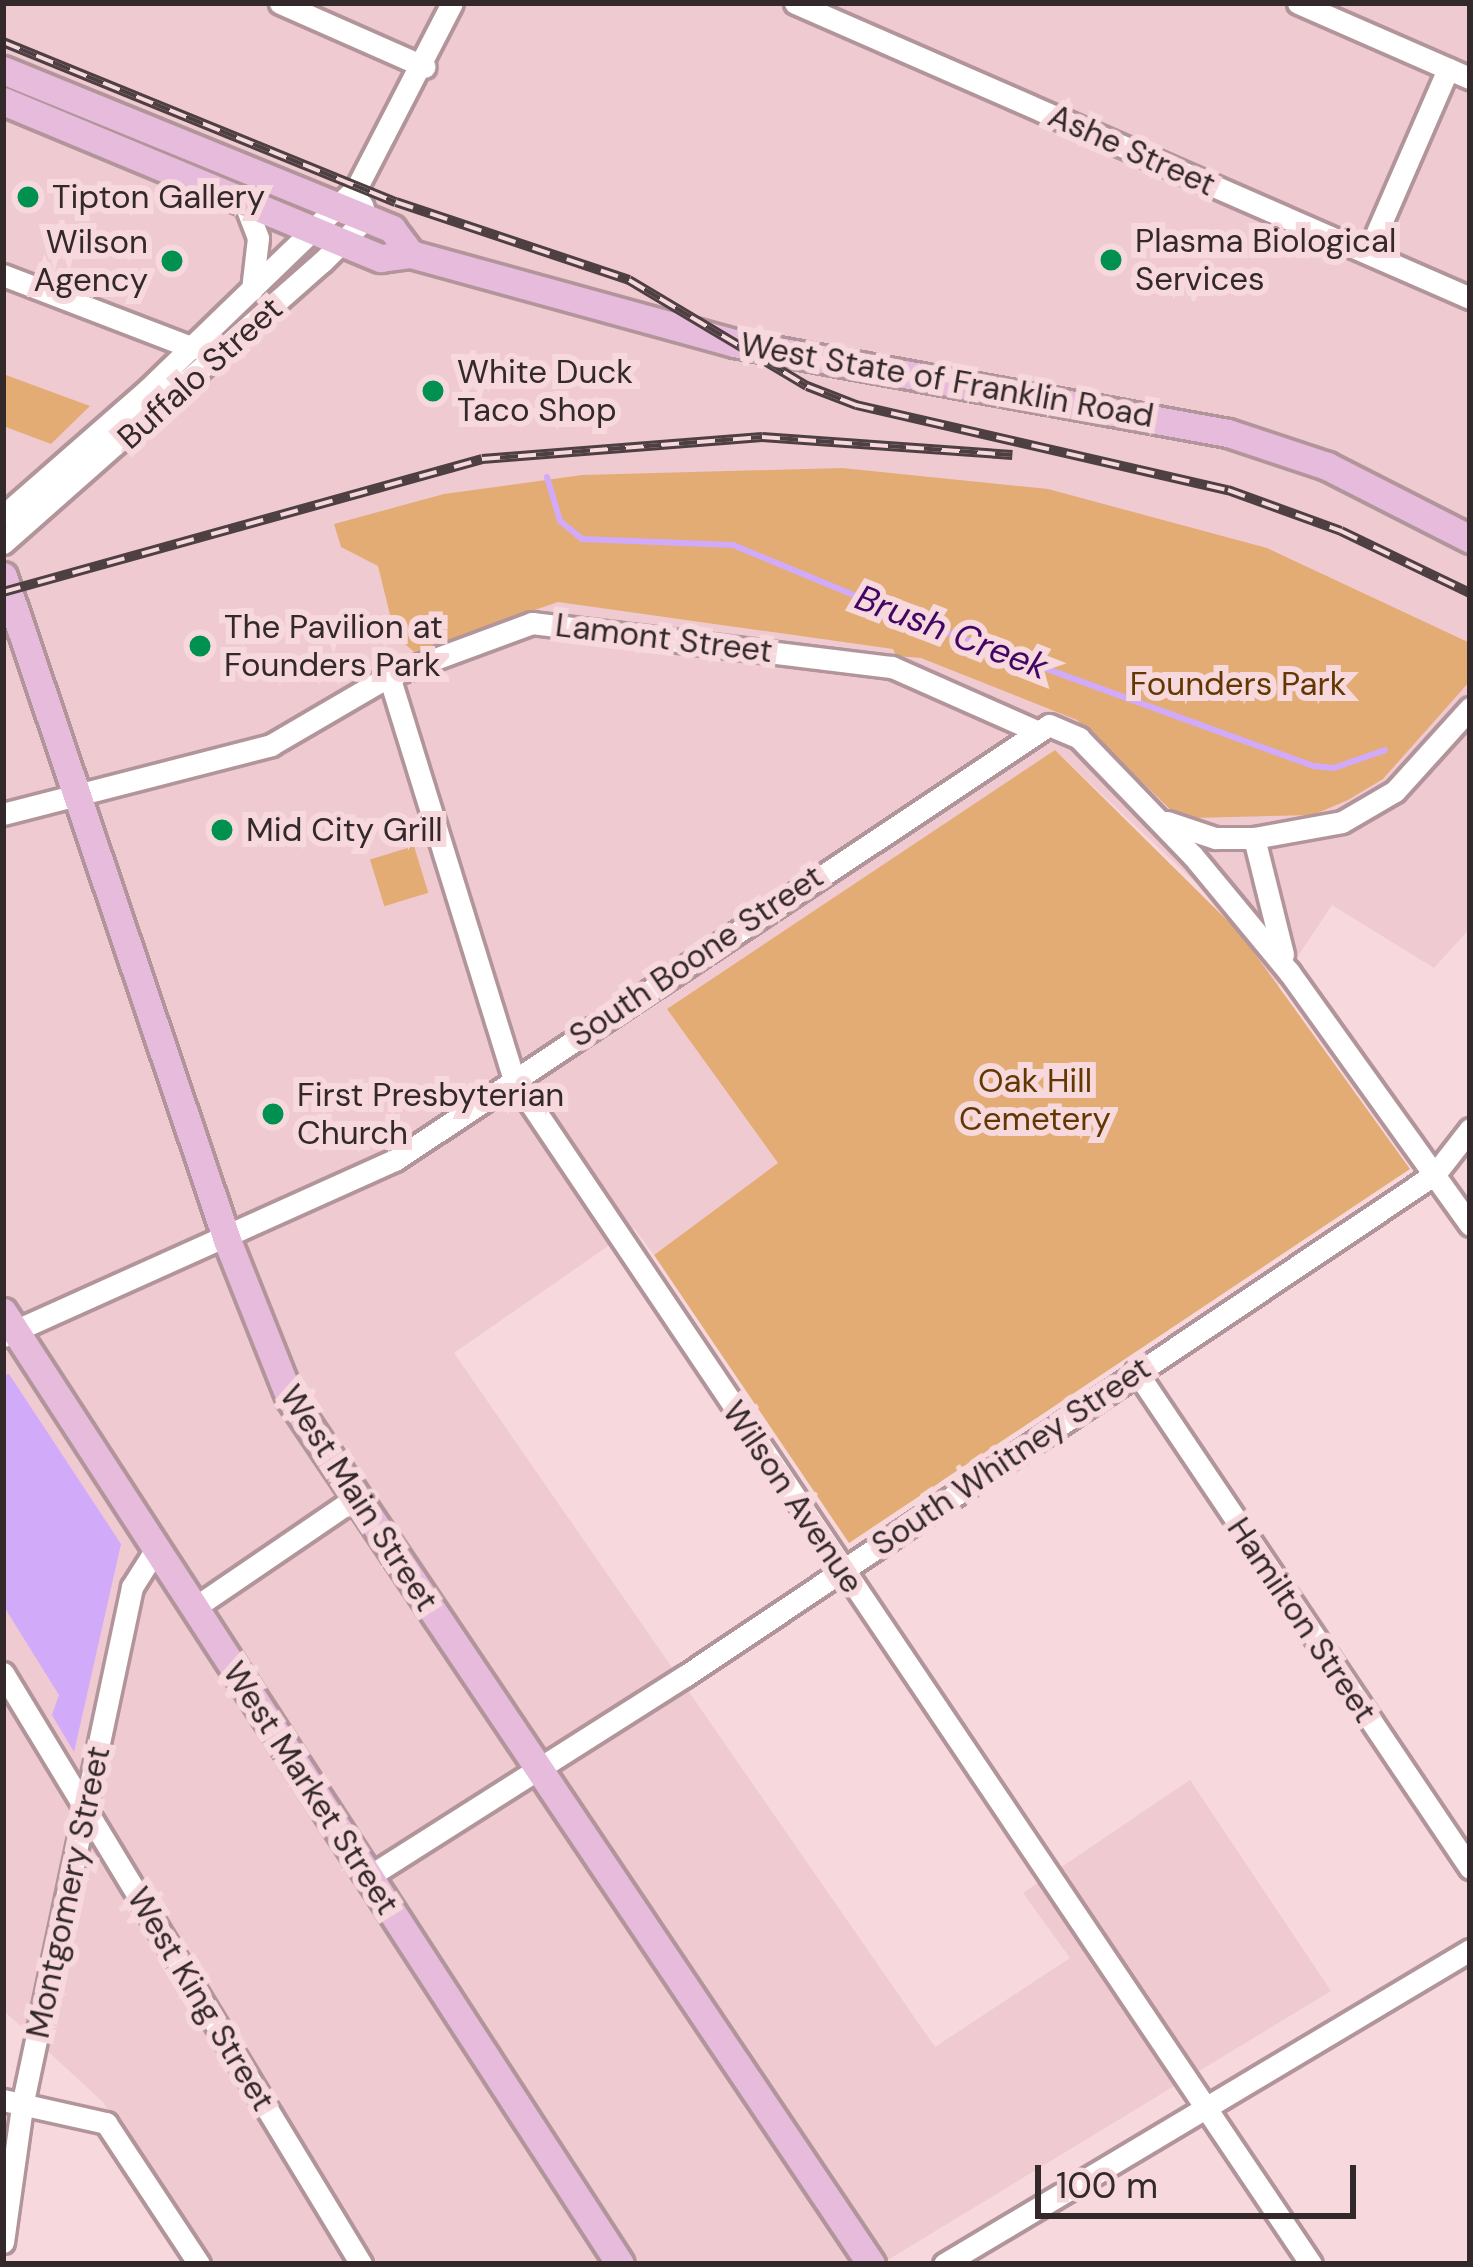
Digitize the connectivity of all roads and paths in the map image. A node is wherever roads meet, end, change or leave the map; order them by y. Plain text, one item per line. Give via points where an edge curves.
1 (280, 3) edge
2 (452, 3) edge
3 (795, 3) edge
4 (1298, 3) edge
5 (425, 67) junction
6 (3, 70) edge
7 (1459, 74) edge
8 (3, 101) edge
9 (357, 187) junction
10 (245, 204) junction
11 (334, 206) junction
12 (366, 218) junction
13 (312, 230) junction
14 (342, 243) junction
15 (1368, 253) junction
16 (411, 254) junction
17 (3, 275) edge
18 (252, 290) junction
19 (1470, 298) edge
20 (193, 348) junction
21 (3, 516) edge
22 (1470, 539) edge
23 (3, 543) edge
24 (3, 576) edge
25 (389, 676) junction
26 (1470, 708) edge
27 (1032, 729) junction
28 (80, 796) junction
29 (3, 814) edge
30 (1160, 818) junction
31 (1254, 838) junction
32 (1289, 972) junction
33 (514, 1079) junction
34 (1470, 1129) edge
35 (1436, 1174) junction
36 (1470, 1225) edge
37 (227, 1240) junction
38 (6, 1326) edge
39 (1136, 1371) junction
40 (357, 1497) junction
41 (156, 1549) junction
42 (842, 1570) junction
43 (194, 1608) junction
44 (3, 1673) edge
45 (540, 1770) junction
46 (88, 1810) junction
47 (1470, 1868) edge
48 (368, 1877) junction
49 (1470, 1949) edge
50 (12, 2103) edge
51 (1205, 2108) junction
52 (3, 2242) edge
53 (199, 2264) edge
54 (361, 2264) edge
55 (620, 2264) edge
56 (871, 2264) edge
57 (944, 2264) edge
58 (1310, 2264) edge

1 - 5 street
2 - 5 street, Buffalo Street
3 - 15 street, Ashe Street
4 - 7 street
5 - 9 street, Buffalo Street
6 - 11 main road, West State of Franklin Road
7 - 15 street
8 - 10 main road, West State of Franklin Road
9 - 11 street, Buffalo Street
9 - 12 street
10 - 13 main road, West State of Franklin Road
10 - 18 street via 258,238
11 - 12 main road, West State of Franklin Road
11 - 13 street, Buffalo Street
12 - 14 street, Buffalo Street
12 - 16 main road, West State of Franklin Road via 392,229
13 - 14 main road, West State of Franklin Road
13 - 18 street, Buffalo Street
14 - 16 main road, West State of Franklin Road via 381,258
14 - 23 street, Buffalo Street
15 - 19 street, Ashe Street
16 - 22 main road, West State of Franklin Road via 734,343 1228,433 1360,480
17 - 20 street
18 - 20 street, Buffalo Street
20 - 21 street, Buffalo Street
24 - 28 main road, West Main Street
25 - 27 street, Lamont Street via 555,622 892,667
25 - 28 street, Lamont Street via 271,745
25 - 33 street, Wilson Avenue
26 - 31 street via 1395,791 1362,813 1322,829
27 - 30 street, Lamont Street via 1064,728
27 - 33 street, South Boone Street
28 - 29 street, Lamont Street
28 - 37 main road, West Main Street
30 - 31 street, Lamont Street via 1191,833
30 - 32 street, Lamont Street
31 - 32 street, Lamont Street
32 - 35 street, Lamont Street
33 - 37 street, South Boone Street via 395,1160
33 - 42 street, Wilson Avenue
34 - 35 street, South Whitney Street
35 - 36 street, Lamont Street
35 - 39 street, South Whitney Street
37 - 38 street, South Boone Street
37 - 40 main road, West Main Street via 290,1398
38 - 41 main road, West Market Street
39 - 42 street, South Whitney Street
39 - 47 street, Hamilton Street
40 - 43 street
40 - 45 main road, West Main Street
41 - 43 main road, West Market Street
41 - 46 street, Montgomery Street via 132,1587
42 - 45 street, South Whitney Street
42 - 51 street, Wilson Avenue
43 - 48 main road, West Market Street
44 - 46 street, West King Street
45 - 48 street, South Whitney Street
45 - 56 main road, West Main Street
46 - 50 street, Montgomery Street
46 - 54 street, West King Street
48 - 55 main road, West Market Street
49 - 51 street
50 - 52 street, Montgomery Street
50 - 53 street via 106,2122
51 - 57 street
51 - 58 street, Wilson Avenue

